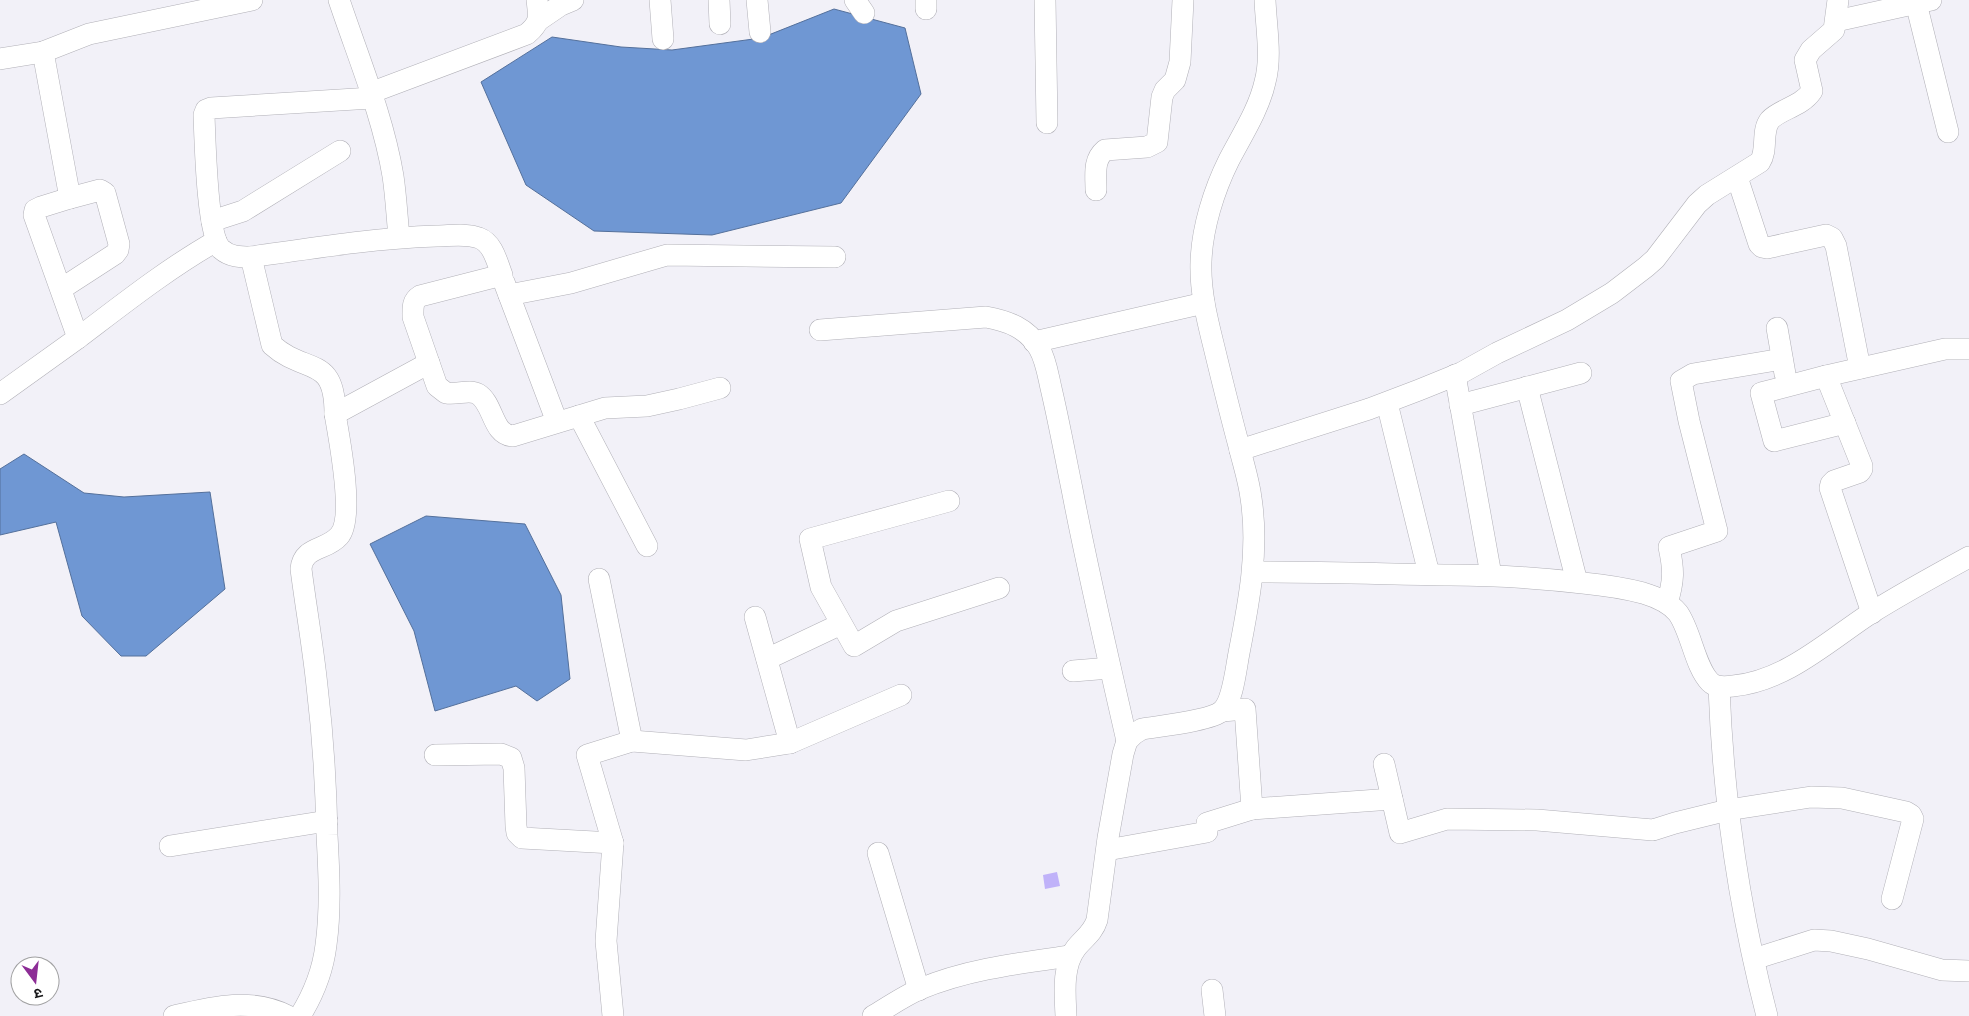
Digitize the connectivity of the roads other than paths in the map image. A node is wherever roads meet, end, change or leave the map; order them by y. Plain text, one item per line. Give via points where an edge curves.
1 (252, 0) edge
2 (339, 0) edge
3 (573, 0) edge
4 (660, 0) edge
5 (719, 0) edge
6 (757, 0) edge
7 (1045, 0) edge
8 (1182, 0) edge
9 (1265, 0) edge
10 (1838, 0) edge
11 (1923, 1) edge
12 (1895, 4) edge
13 (538, 5) edge
14 (1836, 21) junction
15 (720, 24) dead end
16 (760, 32) dead end
17 (663, 38) dead end
18 (43, 52) junction
19 (0, 59) edge
20 (371, 96) junction
21 (1047, 123) dead end
22 (1948, 132) dead end
23 (340, 150) dead end
24 (1737, 177) junction
25 (1096, 190) dead end
26 (70, 198) junction
27 (214, 231) junction
28 (399, 237) junction
29 (251, 257) junction
30 (836, 257) dead end
31 (502, 276) junction
32 (61, 289) junction
33 (509, 295) junction
34 (1204, 303) junction
35 (1778, 328) dead end
36 (820, 330) dead end
37 (78, 338) junction
38 (1034, 342) junction
39 (1969, 349) edge
40 (1782, 359) junction
41 (429, 363) junction
42 (1860, 368) junction
43 (1581, 373) dead end
44 (1455, 375) junction
45 (1826, 376) junction
46 (1787, 386) junction
47 (720, 388) dead end
48 (1527, 388) junction
49 (0, 394) edge
50 (1387, 402) junction
51 (1460, 405) junction
52 (335, 414) junction
53 (578, 416) junction
54 (557, 422) junction
55 (1845, 423) junction
56 (1240, 450) junction
57 (948, 500) dead end
58 (646, 546) dead end
59 (1969, 558) edge
60 (1252, 572) junction
61 (1429, 574) junction
62 (1491, 575) junction
63 (599, 579) dead end
64 (1576, 582) junction
65 (999, 588) dead end
66 (1667, 603) junction
67 (1872, 613) junction
68 (755, 617) dead end
69 (841, 624) junction
70 (767, 659) junction
71 (1110, 668) junction
72 (1073, 672) dead end
73 (1719, 687) junction
74 (901, 696) dead end
75 (1222, 711) junction
76 (1127, 741) junction
77 (632, 742) junction
78 (790, 743) junction
79 (435, 755) dead end
80 (1384, 764) dead end
81 (1392, 799) junction
82 (1252, 809) junction
83 (1728, 810) junction
84 (327, 821) junction
85 (613, 843) junction
86 (170, 846) dead end
87 (1107, 850) junction
88 (878, 853) dead end
89 (1892, 899) dead end
90 (1070, 956) junction
91 (1754, 959) junction
92 (1969, 971) edge
93 (919, 990) junction
94 (1212, 990) dead end
95 (174, 1016) edge
96 (288, 1016) edge
97 (300, 1016) edge
98 (613, 1016) edge
99 (873, 1016) edge
100 (1066, 1016) edge
101 (1215, 1016) edge
102 (1767, 1016) edge

1 - 18 street via 89,34
2 - 20 street
3 - 13 street via 561,5
4 - 17 street
5 - 15 street
6 - 16 street
7 - 21 street
8 - 25 street via 1180,62 1175,80 1162,97 1157,142 1147,147 1105,150 1096,165
9 - 34 street via 1266,80 1215,194 1204,234 1201,261
10 - 14 street
11 - 12 street
11 - 22 street
12 - 14 street
13 - 20 street via 536,27 527,34
14 - 24 street via 1831,34 1811,50 1805,60 1812,91 1806,99 1771,119 1767,126 1764,156
18 - 19 street
18 - 26 street
20 - 27 street via 206,110 207,168
20 - 28 street via 392,175
23 - 27 street
24 - 42 street via 1762,247 1826,235 1832,238
24 - 44 street via 1697,204 1655,259 1612,293 1567,320
26 - 32 street via 41,207 35,210 34,215
26 - 32 street via 100,190 105,193 119,244 118,250
27 - 29 street via 221,249 230,255
27 - 37 street via 196,252
28 - 29 street
28 - 31 street via 468,235 479,238 492,250
29 - 52 street via 272,345 327,375 335,399
30 - 33 street via 667,255 571,283
31 - 33 street
31 - 41 street via 415,299 412,306 414,317
32 - 37 street
33 - 54 street
34 - 38 street
34 - 56 street
35 - 40 street
36 - 38 street via 986,317 1015,325
37 - 49 street
38 - 71 street via 1045,362 1057,412
39 - 42 street via 1946,348
40 - 46 street
40 - 66 street via 1693,374 1682,382 1717,531 1669,547 1674,568
41 - 52 street
41 - 54 street via 441,390 453,394 478,394 508,436
42 - 45 street
43 - 48 street
44 - 50 street
44 - 51 street
45 - 46 street
45 - 55 street
46 - 55 street via 1761,393 1774,441
47 - 53 street via 662,403 605,408
48 - 51 street
48 - 64 street
50 - 56 street
50 - 61 street
51 - 62 street
52 - 84 street via 343,458 344,526 332,542 306,554 301,570 317,687
53 - 54 street
53 - 58 street
55 - 67 street via 1862,470 1834,481 1830,488
56 - 60 street via 1251,496 1255,534
57 - 69 street via 810,539 821,587
59 - 67 street via 1911,588
60 - 61 street
60 - 75 street via 1232,690
61 - 62 street
62 - 64 street
63 - 77 street
64 - 66 street via 1641,593
65 - 69 street via 896,621 854,646
66 - 73 street via 1684,623 1705,674 1711,683
67 - 73 street via 1779,673 1758,681
68 - 70 street
69 - 70 street
70 - 78 street
71 - 72 street
71 - 76 street
73 - 83 street
74 - 78 street
75 - 76 street via 1209,717 1142,729
75 - 82 street via 1245,709
76 - 87 street
77 - 78 street via 746,750
77 - 85 street via 587,756
79 - 85 street via 501,754 511,758 516,826 522,838
80 - 81 street
81 - 82 street
81 - 83 street via 1400,833 1447,819 1537,820 1654,830
82 - 87 street via 1208,822 1207,832
83 - 89 street via 1811,797 1842,798 1906,812 1911,815 1912,823
83 - 91 street via 1738,884
84 - 86 street
84 - 97 street via 330,897 326,946 309,1001
85 - 98 street via 606,941
87 - 90 street via 1094,929
88 - 93 street
90 - 93 street via 983,970
90 - 100 street via 1065,984
91 - 92 street via 1814,940 1868,949 1942,970
91 - 102 street
93 - 99 street
94 - 101 street
95 - 96 street via 228,1005 247,1005 268,1008

